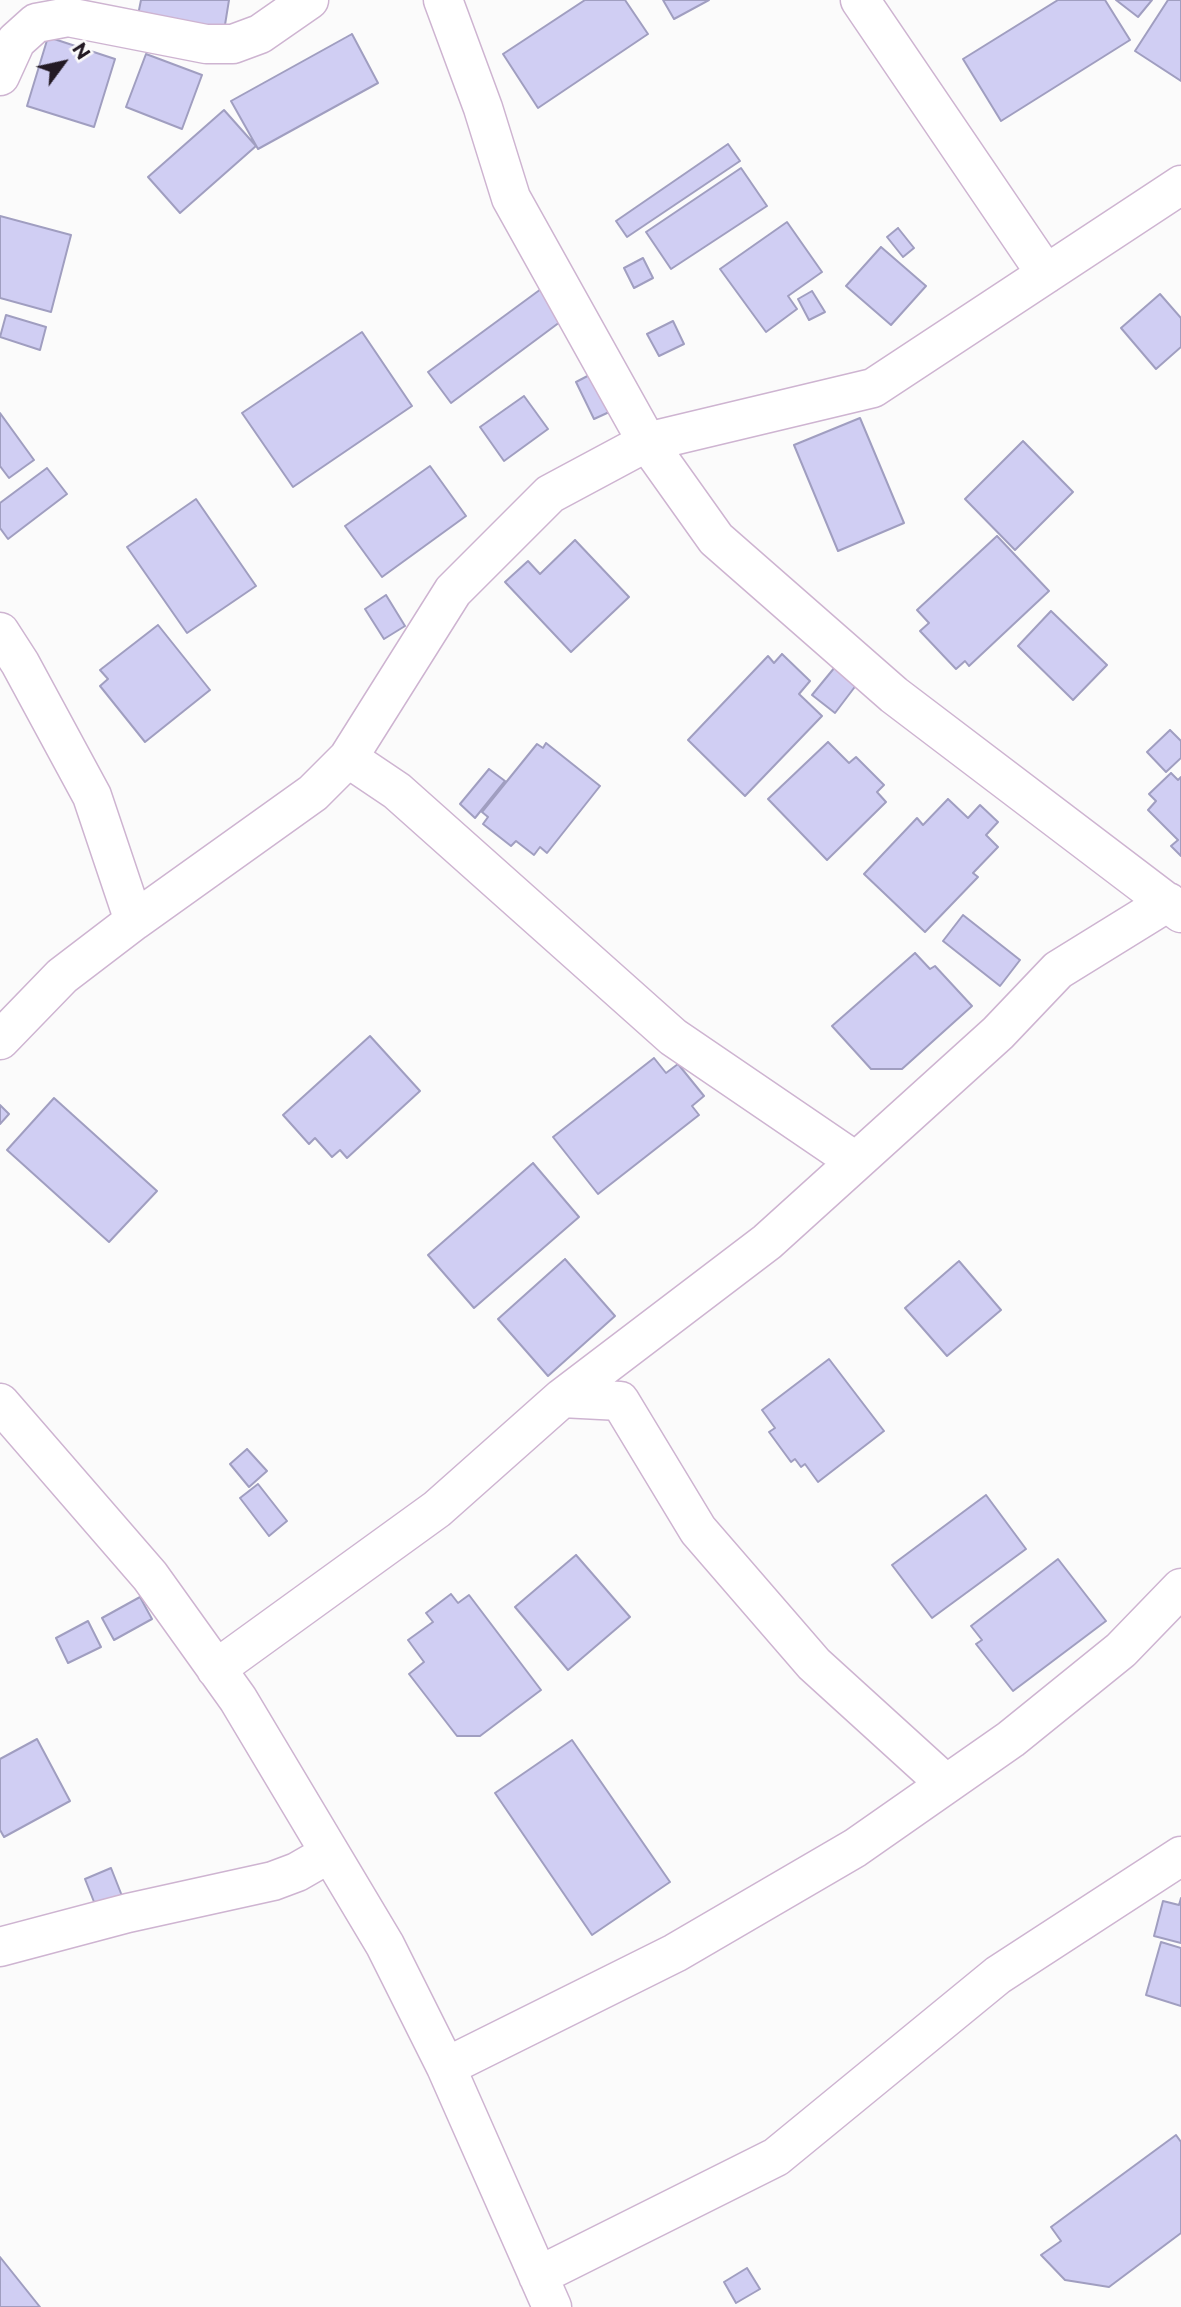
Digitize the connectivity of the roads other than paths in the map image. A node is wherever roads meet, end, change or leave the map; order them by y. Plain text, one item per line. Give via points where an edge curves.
1 (29, 0) edge
2 (309, 0) edge
3 (443, 0) edge
4 (860, 0) edge
5 (16, 41) junction
6 (0, 76) edge
7 (1181, 185) edge
8 (1045, 274) junction
9 (647, 442) junction
10 (0, 632) edge
11 (348, 758) junction
12 (1175, 907) edge
13 (134, 921) junction
14 (0, 1040) edge
15 (855, 1161) junction
16 (562, 1398) junction
17 (0, 1403) edge
18 (1181, 1588) edge
19 (216, 1669) junction
20 (946, 1784) junction
21 (330, 1853) junction
22 (1181, 1856) edge
23 (0, 1947) edge
24 (446, 2067) junction
25 (545, 2292) edge

1 - 5 street
2 - 5 street via 260,34 233,44 206,44 68,17 36,23
3 - 9 street via 511,198
4 - 8 street
5 - 6 street
7 - 8 street
8 - 9 street via 873,388
9 - 11 street via 550,494 453,591
9 - 12 street via 716,539 894,695
10 - 13 street via 92,796
11 - 13 street via 313,793
11 - 15 street via 397,792 673,1037
12 - 15 street via 1058,970 998,1033
13 - 14 street via 62,976
15 - 16 street via 767,1242
16 - 19 street via 437,1509
16 - 20 street via 620,1401 698,1530 814,1664
17 - 19 street via 150,1576
18 - 20 street via 1121,1650 1011,1739
19 - 21 street
20 - 24 street via 855,1848 675,1953
21 - 23 street via 273,1881
21 - 24 street via 385,1945
22 - 25 street via 998,1975 776,2157
24 - 25 street

